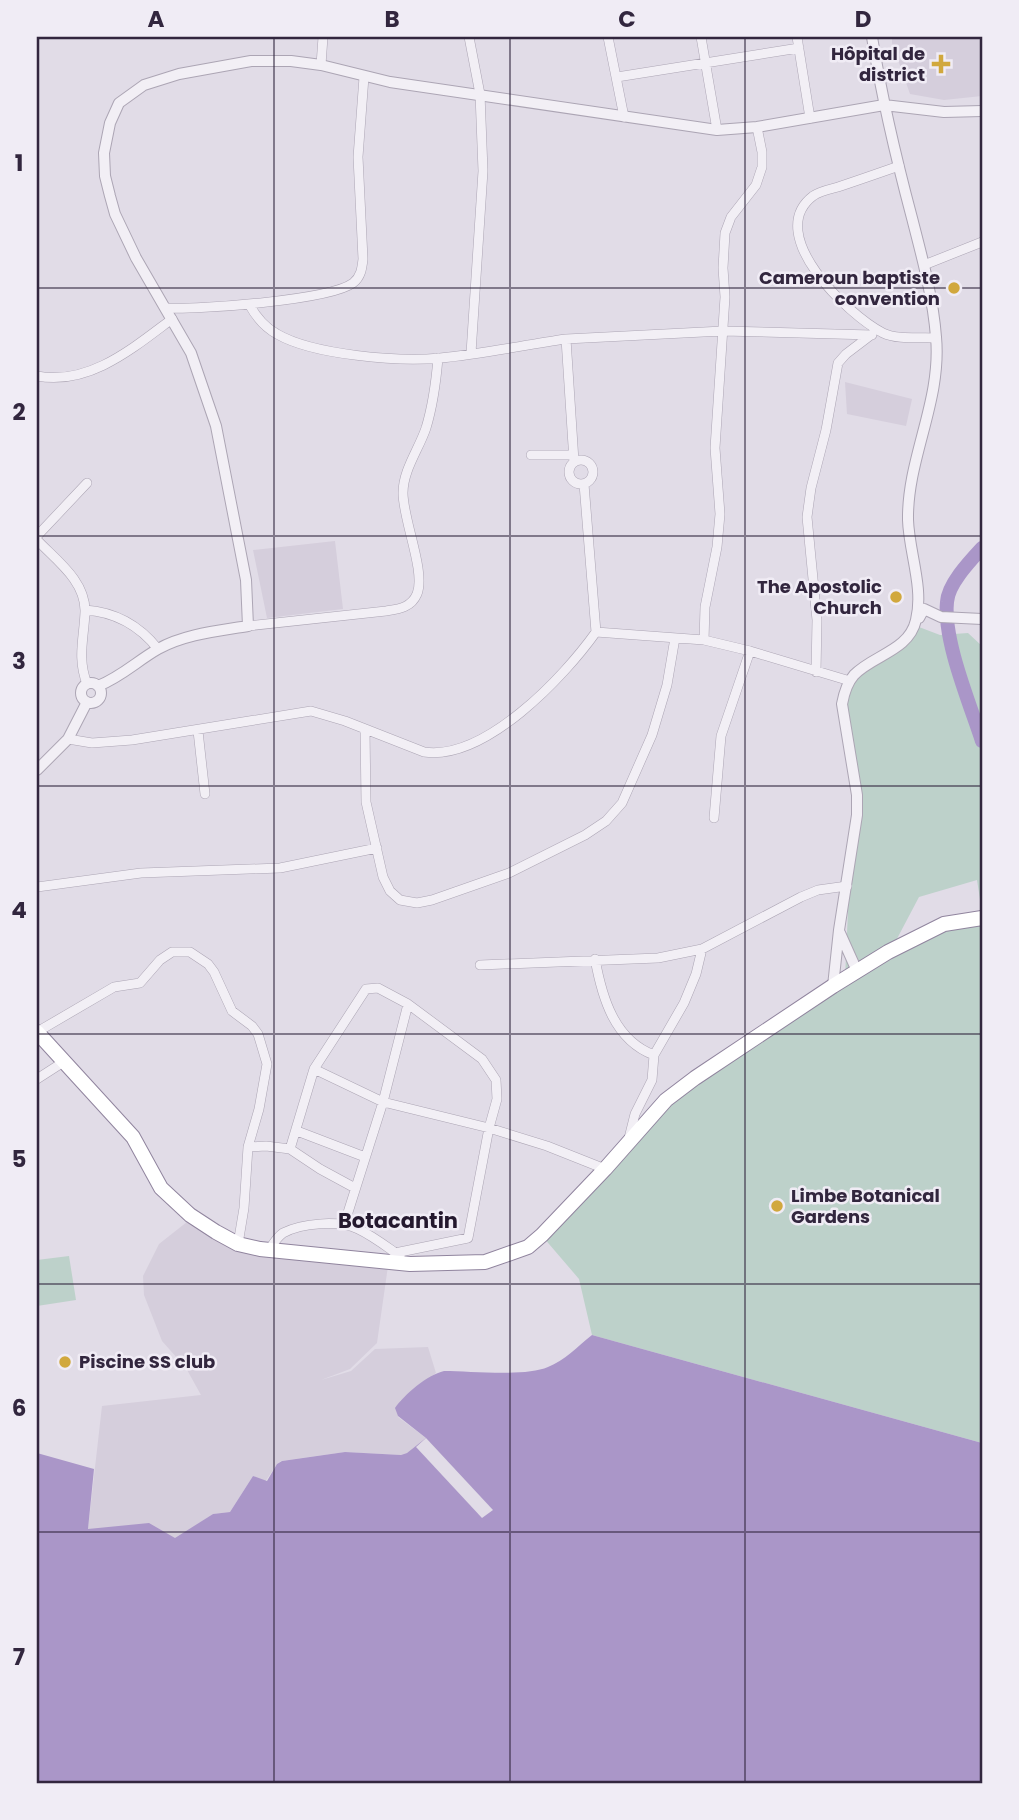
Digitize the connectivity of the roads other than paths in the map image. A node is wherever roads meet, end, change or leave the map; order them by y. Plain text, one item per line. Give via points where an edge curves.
1 (323, 37) edge
2 (469, 37) edge
3 (608, 37) edge
4 (701, 37) edge
5 (797, 37) edge
6 (872, 37) edge
7 (799, 48) junction
8 (705, 62) junction
9 (321, 65) junction
10 (364, 77) junction
11 (617, 77) junction
12 (480, 94) junction
13 (884, 105) junction
14 (982, 111) edge
15 (624, 117) junction
16 (810, 118) junction
17 (757, 127) junction
18 (717, 130) junction
19 (899, 166) junction
20 (982, 242) edge
21 (923, 265) junction
22 (249, 304) junction
23 (166, 309) junction
24 (172, 319) junction
25 (723, 331) junction
26 (871, 335) junction
27 (886, 335) junction
28 (936, 338) junction
29 (566, 340) junction
30 (471, 353) junction
31 (438, 358) junction
32 (37, 376) edge
33 (531, 455) dead end
34 (573, 458) junction
35 (87, 483) dead end
36 (584, 484) junction
37 (37, 538) edge
38 (85, 610) junction
39 (982, 619) edge
40 (916, 623) junction
41 (248, 626) junction
42 (596, 632) junction
43 (675, 638) junction
44 (704, 640) junction
45 (158, 649) junction
46 (750, 651) junction
47 (816, 672) junction
48 (850, 681) junction
49 (93, 685) junction
50 (87, 702) junction
51 (365, 729) junction
52 (198, 731) junction
53 (68, 739) junction
54 (37, 769) edge
55 (205, 794) dead end
56 (714, 818) dead end
57 (377, 848) junction
58 (847, 886) junction
59 (37, 887) edge
60 (982, 918) edge
61 (839, 930) junction
62 (702, 949) junction
63 (595, 959) junction
64 (480, 965) dead end
65 (858, 971) junction
66 (833, 986) junction
67 (408, 1004) junction
68 (37, 1032) edge
69 (654, 1055) junction
70 (65, 1061) junction
71 (314, 1069) junction
72 (37, 1079) edge
73 (383, 1102) junction
74 (489, 1128) junction
75 (297, 1131) junction
76 (628, 1140) junction
77 (248, 1147) junction
78 (290, 1149) junction
79 (365, 1157) junction
80 (605, 1169) junction
81 (355, 1188) junction
82 (344, 1225) junction
83 (238, 1244) junction
84 (269, 1250) junction
85 (395, 1253) junction
86 (410, 1264) junction

1 - 9 street
2 - 12 street
3 - 11 street
4 - 8 street
5 - 7 street
6 - 13 street
7 - 8 street
7 - 16 street
8 - 11 street
8 - 18 street
9 - 10 street
9 - 23 street via 251,61 217,66 156,80 119,103 104,153 105,176 131,247
10 - 12 street
10 - 22 street via 359,135 360,275 340,289
11 - 15 street
12 - 15 street
12 - 30 street via 483,171
13 - 14 street
13 - 16 street
13 - 19 street
15 - 18 street
16 - 17 street
17 - 18 street
17 - 25 street via 762,167 756,186 731,216 725,233
19 - 21 street
19 - 27 street via 814,195 799,212 807,260 836,296
20 - 21 street
21 - 28 street
22 - 23 street
22 - 31 street via 278,335 319,349 365,356
23 - 24 street
24 - 32 street via 120,359 73,375
24 - 41 street via 191,353 216,426 246,580
25 - 26 street
25 - 29 street
25 - 44 street via 715,448 720,514
26 - 27 street
26 - 47 street via 838,363 811,488 807,517 817,620
27 - 28 street
28 - 40 street via 934,384 912,477 908,520 918,602
29 - 30 street
29 - 34 street
30 - 31 street
31 - 41 street via 426,428 404,481 403,498 420,582 416,596 406,607 386,611
33 - 34 street
34 - 36 street via 570,479
34 - 36 street via 591,465 592,476
35 - 37 street
36 - 42 street
37 - 38 street via 74,580
38 - 45 street via 122,618
38 - 49 street via 80,652 83,673
39 - 40 street via 941,617 924,609
40 - 48 street via 900,645 863,667
41 - 45 street
42 - 43 street
42 - 51 street via 535,699 507,723 471,742 424,752
43 - 44 street
43 - 57 street via 652,735 627,794 606,821 509,873 416,903 400,900 390,891
44 - 46 street
45 - 49 street via 125,673
46 - 47 street
46 - 56 street via 722,736
47 - 48 street
48 - 58 street via 842,704 857,805
49 - 50 street via 81,692
49 - 50 street via 101,693 98,700
50 - 53 street
51 - 52 street via 312,711
51 - 57 street via 366,802
52 - 53 street via 116,742
52 - 55 street
53 - 54 street
57 - 59 street via 280,869 141,873
58 - 61 street
58 - 62 street via 801,897
60 - 65 highway via 934,928
61 - 65 street
61 - 66 street
62 - 63 street via 658,958
62 - 69 street via 684,1003
63 - 64 street
63 - 69 street via 602,993 618,1026 631,1043
65 - 66 highway
66 - 76 highway via 666,1100
67 - 71 street via 378,988 366,989
67 - 73 street
67 - 74 street via 482,1059 496,1080 497,1099
68 - 70 highway
68 - 77 street via 114,987 140,983 166,955 181,951 197,955 214,972 232,1011 258,1034 265,1053 267,1064
69 - 76 street via 652,1080
70 - 72 street
70 - 83 highway via 133,1136 161,1188 190,1215
71 - 73 street
71 - 75 street
73 - 74 street
73 - 79 street
74 - 80 street
74 - 85 street via 468,1238
75 - 78 street
75 - 79 street
76 - 80 highway
77 - 78 street
77 - 83 street
78 - 81 street
79 - 81 street
80 - 86 highway via 527,1247 485,1262
81 - 82 street
82 - 84 street via 289,1231
82 - 85 street via 357,1228
83 - 84 highway
84 - 86 highway
85 - 86 street

